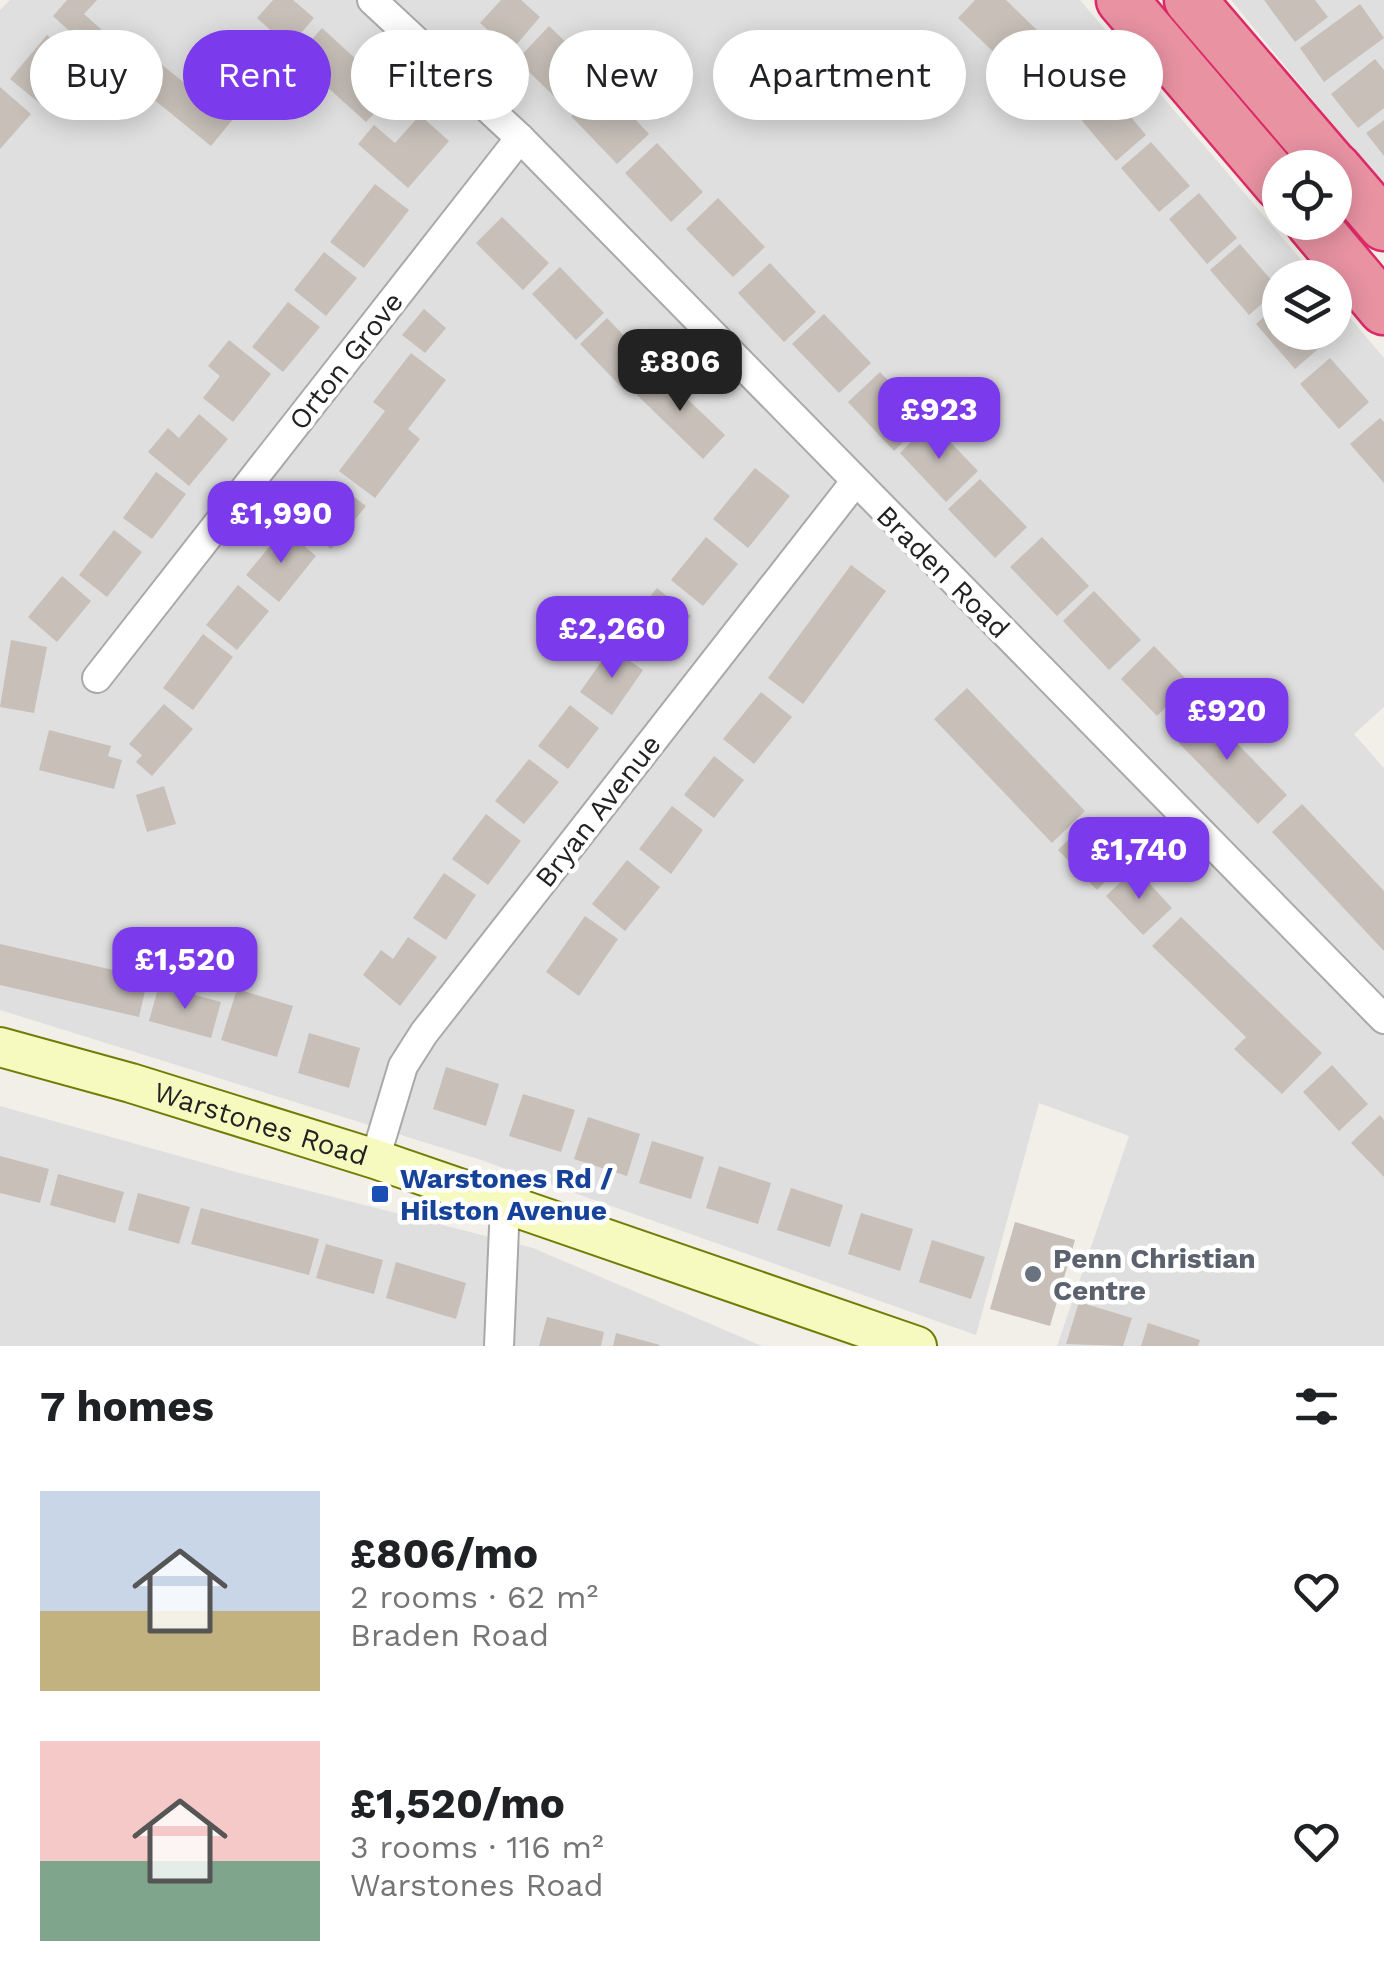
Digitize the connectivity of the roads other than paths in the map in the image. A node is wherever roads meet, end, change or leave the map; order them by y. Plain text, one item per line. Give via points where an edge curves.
1 (372, 0) edge
2 (1122, 0) edge
3 (1190, 0) edge
4 (520, 138) junction
5 (1319, 150) edge
6 (1262, 164) edge
7 (1352, 188) edge
8 (1384, 225) edge
9 (1327, 240) edge
10 (1384, 309) edge
11 (854, 482) junction
12 (97, 678) dead end
13 (1384, 1019) edge
14 (0, 1048) edge
15 (375, 1159) junction
16 (505, 1204) junction
17 (500, 1346) edge
18 (917, 1346) edge

1 - 4 street, Braden Road
2 - 6 highway
3 - 5 highway
4 - 11 street, Braden Road
4 - 12 street, Orton Grove
7 - 8 highway
9 - 10 highway
11 - 13 street, Braden Road
11 - 15 street, Bryan Avenue via 424,1033 390,1098
14 - 15 street, Warstones Road
15 - 16 street, Warstones Road
16 - 17 street
16 - 18 street, Warstones Road

